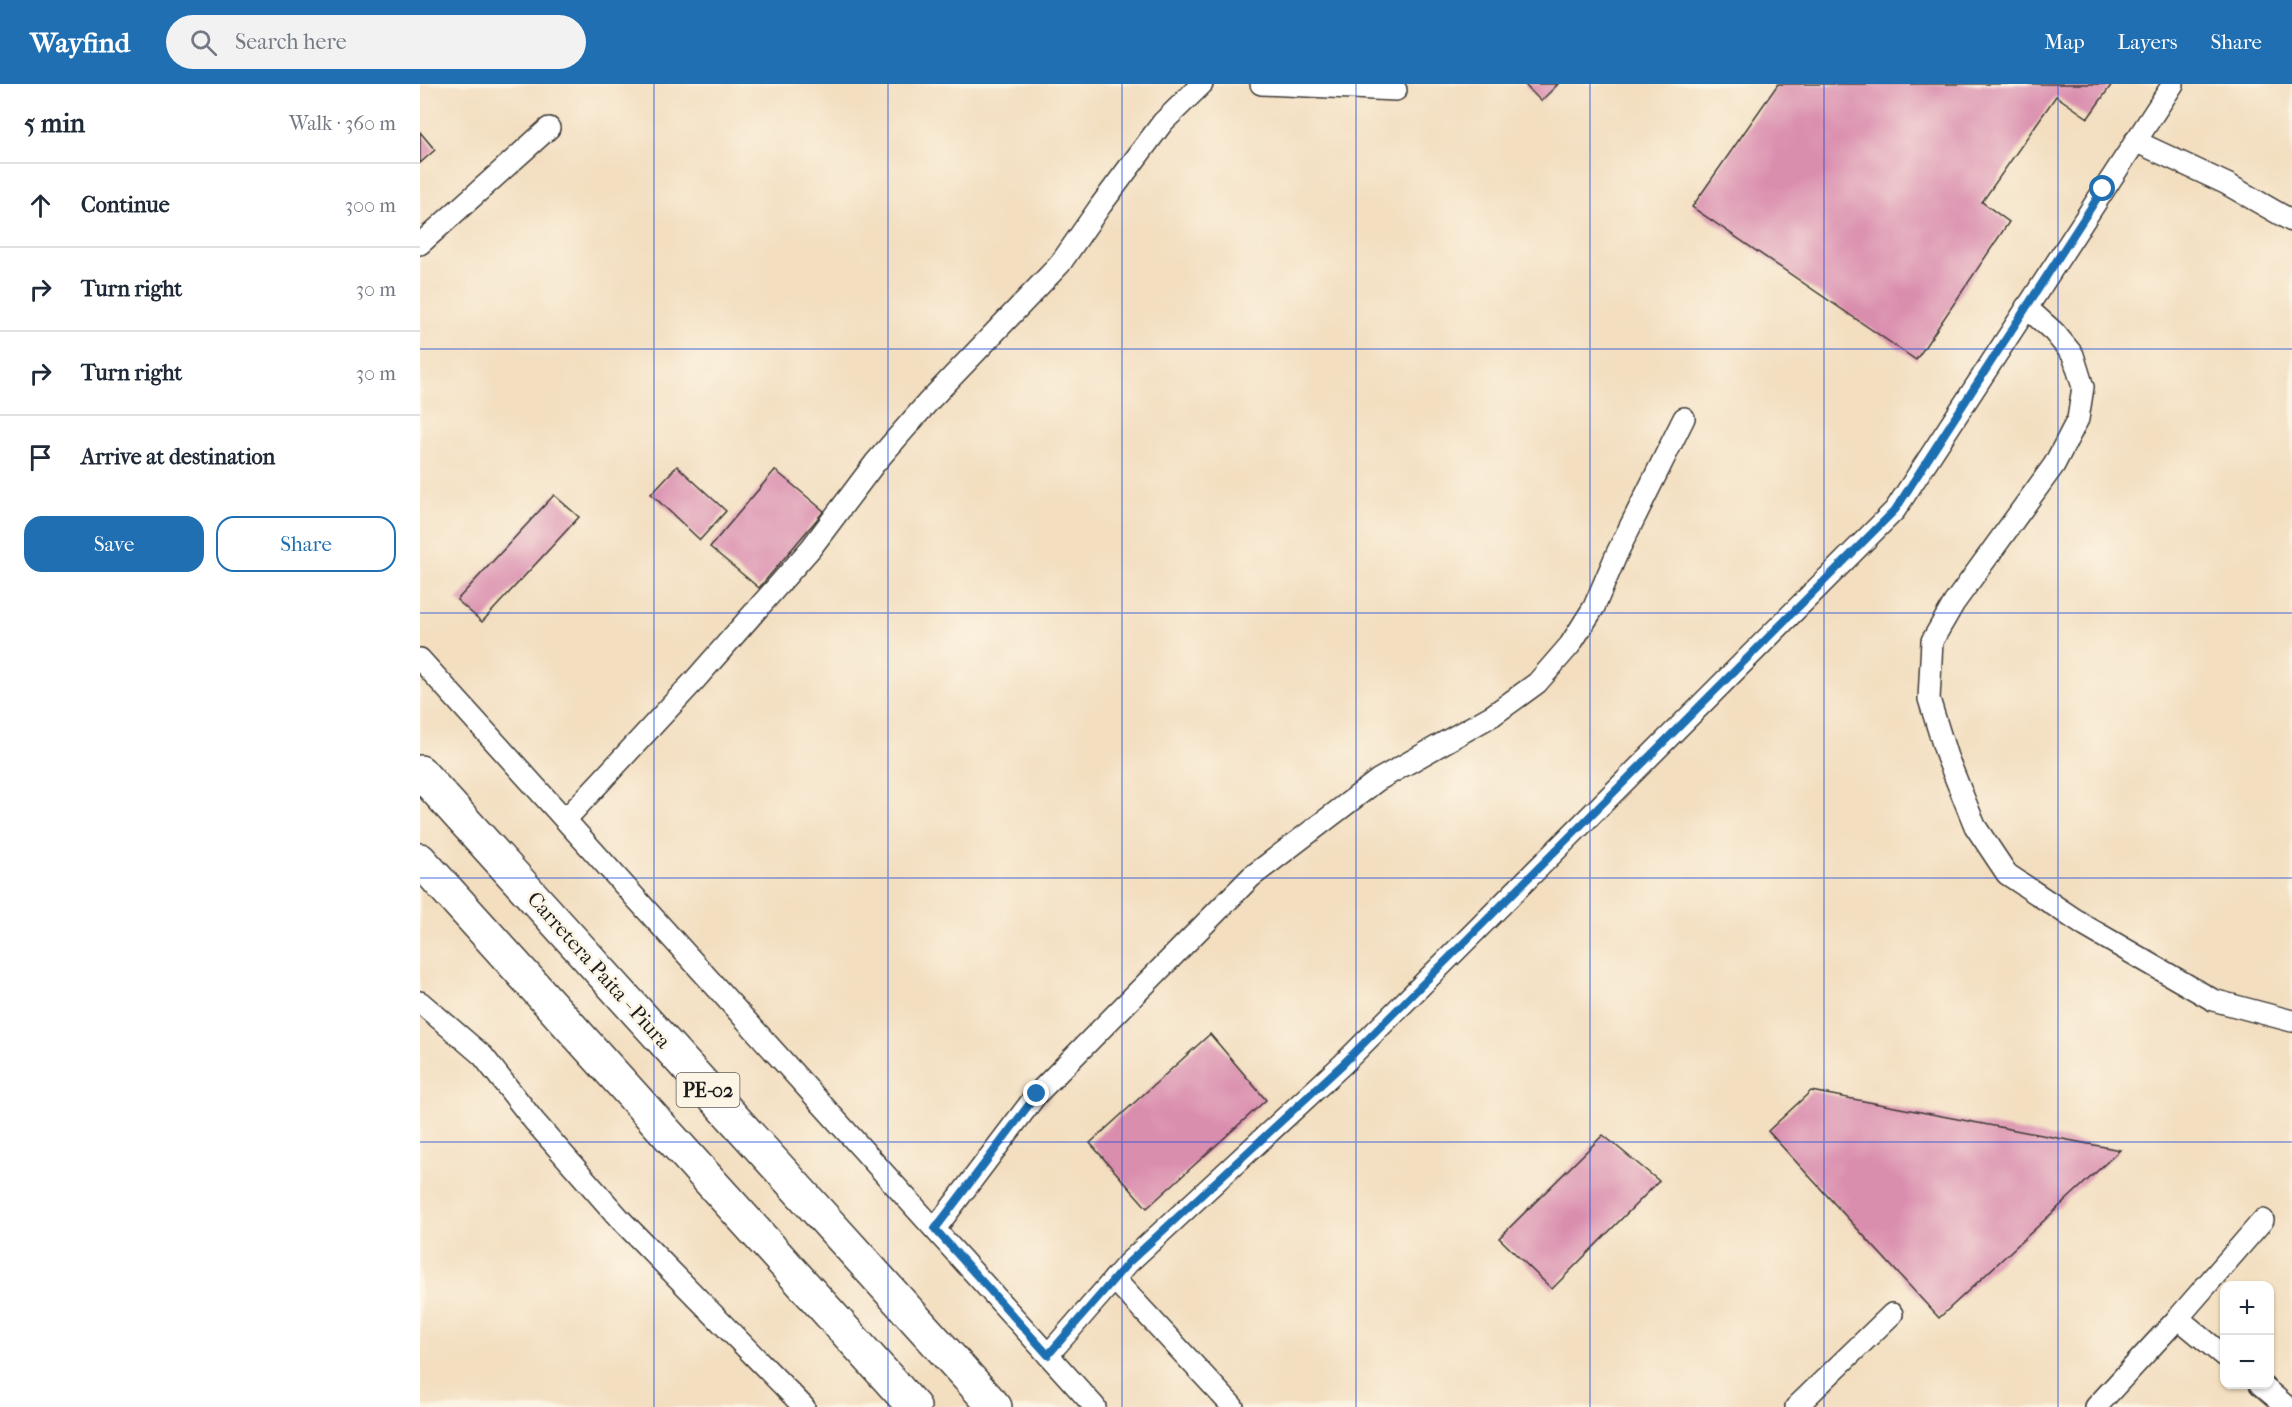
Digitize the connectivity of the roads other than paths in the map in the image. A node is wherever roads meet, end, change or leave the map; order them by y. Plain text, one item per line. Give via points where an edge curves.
1 (1202, 84) edge
2 (1261, 84) edge
3 (2173, 84) edge
4 (1396, 90) dead end
5 (549, 128) dead end
6 (2135, 141) junction
7 (2292, 221) edge
8 (420, 244) edge
9 (2026, 307) junction
10 (1684, 418) dead end
11 (420, 660) edge
12 (420, 772) edge
13 (566, 819) junction
14 (420, 860) edge
15 (420, 1002) edge
16 (2292, 1021) edge
17 (2263, 1220) dead end
18 (935, 1229) junction
19 (1113, 1279) junction
20 (1892, 1314) dead end
21 (2178, 1318) junction
22 (2220, 1353) edge
23 (1048, 1355) junction
24 (2266, 1389) edge
25 (804, 1407) edge
26 (914, 1407) edge
27 (995, 1407) edge
28 (1095, 1407) edge
29 (1233, 1407) edge
30 (1796, 1407) edge
31 (2096, 1407) edge
32 (2287, 1407) edge

1 - 13 lane via 1163,122 1060,264 929,400 811,548
2 - 4 lane
3 - 6 lane
5 - 8 lane
6 - 7 lane via 2227,184
6 - 9 lane
9 - 16 lane via 2073,355 2083,387 2078,419 2054,465 1954,603 1932,641 1929,699 1947,757 1975,826 2007,874 2085,926 2213,1000
9 - 19 lane via 1895,510 1343,1064
10 - 18 lane via 1594,607 1570,645 1537,683 1493,715 1378,780 1251,877 1037,1094
11 - 13 lane
12 - 27 highway, Carretera Paita - Piura / PE-02
13 - 18 lane
14 - 26 highway, PE-02
15 - 25 lane via 483,1056 620,1219
17 - 21 lane
18 - 23 lane
19 - 23 lane
19 - 29 lane
20 - 30 lane
21 - 22 lane
21 - 31 lane
23 - 28 lane
24 - 32 lane

